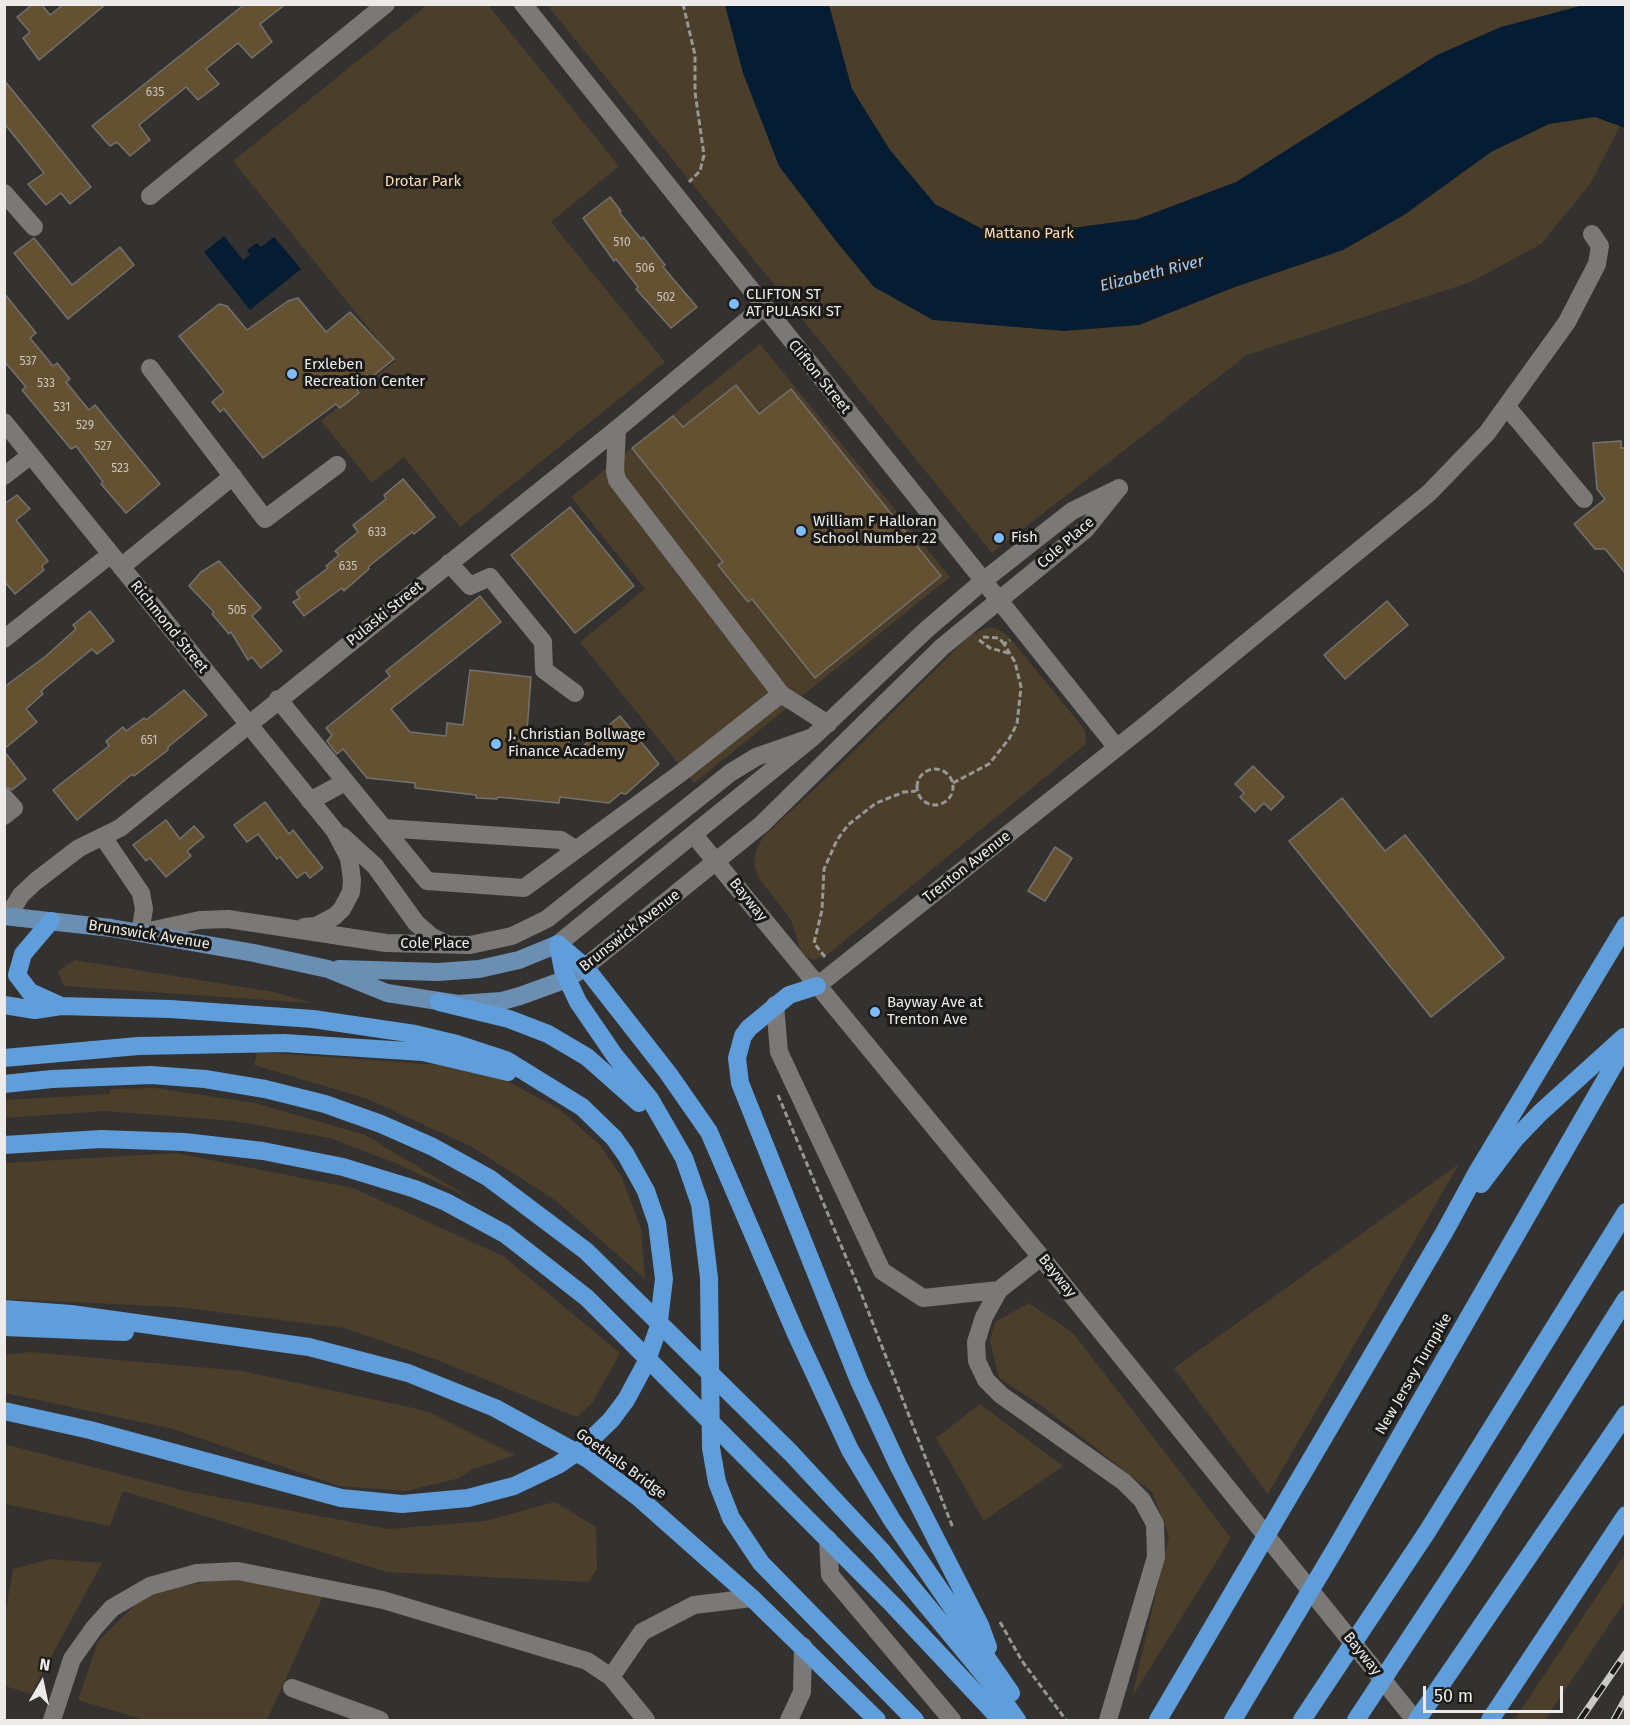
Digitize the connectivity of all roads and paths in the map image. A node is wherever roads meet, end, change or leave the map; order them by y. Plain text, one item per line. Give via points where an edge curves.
1 (386, 4) edge
2 (523, 4) edge
3 (683, 4) edge
4 (689, 182) dead end
5 (4, 193) edge
6 (150, 196) dead end
7 (34, 228) dead end
8 (1592, 234) dead end
9 (763, 307) junction
10 (150, 368) dead end
11 (1507, 407) junction
12 (5, 422) edge
13 (617, 429) junction
14 (31, 454) junction
15 (337, 465) dead end
16 (4, 476) edge
17 (233, 476) junction
18 (1584, 499) dead end
19 (116, 560) junction
20 (449, 562) junction
21 (983, 581) junction
22 (997, 600) junction
23 (4, 639) edge
24 (1011, 640) dead end
25 (1004, 644) junction
26 (1009, 654) junction
27 (575, 693) dead end
28 (781, 694) junction
29 (278, 699) junction
30 (248, 724) junction
31 (828, 724) junction
32 (813, 737) junction
33 (1117, 748) junction
34 (345, 782) junction
35 (953, 783) junction
36 (916, 791) junction
37 (4, 797) edge
38 (310, 801) junction
39 (4, 816) edge
40 (384, 828) junction
41 (335, 831) junction
42 (694, 835) junction
43 (103, 837) junction
44 (575, 849) junction
45 (717, 862) junction
46 (6, 916) edge
47 (51, 921) junction
48 (1626, 925) edge
49 (290, 927) junction
50 (140, 933) junction
51 (558, 944) junction
52 (455, 946) junction
53 (825, 955) dead end
54 (585, 967) junction
55 (328, 969) junction
56 (567, 979) junction
57 (817, 986) junction
58 (439, 1002) junction
59 (4, 1005) edge
60 (775, 1005) junction
61 (61, 1006) junction
62 (1626, 1035) edge
63 (1626, 1044) edge
64 (4, 1058) edge
65 (4, 1084) edge
66 (547, 1084) junction
67 (777, 1089) dead end
68 (673, 1139) junction
69 (4, 1145) edge
70 (1626, 1212) edge
71 (1445, 1231) junction
72 (1041, 1257) junction
73 (999, 1290) junction
74 (1626, 1299) edge
75 (4, 1309) edge
76 (4, 1327) edge
77 (246, 1338) junction
78 (4, 1411) edge
79 (1626, 1414) edge
80 (1626, 1515) edge
81 (955, 1533) dead end
82 (828, 1539) junction
83 (752, 1598) junction
84 (995, 1613) dead end
85 (803, 1646) junction
86 (994, 1676) junction
87 (611, 1677) junction
88 (292, 1688) dead end
89 (52, 1720) edge
90 (380, 1720) edge
91 (646, 1720) edge
92 (789, 1720) edge
93 (877, 1720) edge
94 (915, 1720) edge
95 (952, 1720) edge
96 (1001, 1720) edge
97 (1017, 1720) edge
98 (1026, 1720) edge
99 (1066, 1720) edge
100 (1108, 1720) edge
101 (1158, 1720) edge
102 (1233, 1720) edge
103 (1302, 1720) edge
104 (1356, 1720) edge
105 (1416, 1720) edge
106 (1490, 1720) edge

1 - 6 street
2 - 9 street, Clifton Street
3 - 4 path via 695,55 695,92 704,155 700,171
5 - 7 street
8 - 11 street, Trenton Avenue via 1600,246 1593,276 1549,350
9 - 13 street, Pulaski Street
9 - 21 street, Clifton Street
10 - 17 street
11 - 18 street
11 - 33 street, Trenton Avenue via 1469,452 1408,512
12 - 14 street, Richmond Street
13 - 20 street, Pulaski Street
13 - 28 street via 617,480
14 - 16 street
14 - 19 street, Richmond Street
15 - 17 street via 265,519
17 - 19 street
19 - 23 street
19 - 30 street, Richmond Street
20 - 27 street via 470,586 489,577 543,642 544,670
20 - 29 street, Pulaski Street
21 - 22 street, Clifton Street
21 - 22 street, Cole Place via 1072,511 1119,488 1086,529
21 - 31 street, Cole Place via 934,622
22 - 33 street, Clifton Street
22 - 45 street, Cole Place via 942,646 805,784
24 - 25 path
25 - 26 path
25 - 26 path via 999,638 977,638 990,648
26 - 35 path via 1021,687 1017,724 989,764
28 - 31 street
28 - 44 street
29 - 30 street, Pulaski Street
29 - 34 street
30 - 38 street, Richmond Street
30 - 43 street, Pulaski Street via 120,828
31 - 32 street, Cole Place
32 - 42 street, Cole Place
32 - 52 street, Cole Place via 756,757 730,773 547,919 512,936
33 - 57 street, Trenton Avenue
34 - 38 street
34 - 40 street
35 - 36 path via 952,794 939,805 928,804
35 - 36 path via 946,772 933,768 922,773
36 - 53 path via 876,803 848,825 837,840 824,869 822,910 814,943
37 - 39 street via 14,808
38 - 41 street, Richmond Street
40 - 44 street via 561,840
40 - 44 street via 427,881 524,888
41 - 49 street, Richmond Street via 352,869 347,901 342,909 316,926
41 - 52 street, Richmond Street via 375,866 424,930
42 - 45 street, Bayway
42 - 51 street, Brunswick Avenue
43 - 46 street, Pulaski Street via 79,848 28,887
43 - 50 street via 141,893 144,909
45 - 54 street, Brunswick Avenue
45 - 57 street, Bayway
46 - 47 main road, Brunswick Avenue
47 - 50 main road, Brunswick Avenue
47 - 61 highway via 23,954 17,975 30,992
48 - 71 highway
49 - 50 street, Cole Place via 215,919
49 - 52 street, Cole Place via 386,943
50 - 55 main road, Brunswick Avenue
51 - 54 highway
51 - 55 main road, Brunswick Avenue via 519,960 479,969
51 - 56 highway
54 - 56 main road, Brunswick Avenue
54 - 86 highway via 683,1092 709,1132 850,1450
55 - 58 main road, Brunswick Avenue via 387,993
56 - 58 main road, Brunswick Avenue via 502,1001
56 - 68 highway via 589,1020 650,1099
57 - 60 highway via 789,995
57 - 72 street, Bayway
58 - 68 highway via 528,1025 568,1045 621,1085
59 - 61 highway via 35,1010
60 - 73 street via 779,1052 882,1271 923,1298
60 - 86 highway via 743,1036 737,1069 744,1095 868,1400 980,1625
61 - 66 highway via 170,1009 374,1027 485,1052
62 - 71 highway via 1515,1139
63 - 102 highway, New Jersey Turnpike
64 - 66 highway via 176,1044 329,1045 423,1052
65 - 86 highway via 151,1076 205,1079 265,1089 381,1124 489,1178 586,1251 791,1453
66 - 78 highway via 599,1122 637,1171 657,1223 663,1261 664,1296 658,1329 637,1382 597,1435 580,1450 514,1486 468,1498 402,1504 341,1498
67 - 81 path
68 - 94 highway via 700,1204 708,1257 711,1448 723,1501 748,1548
69 - 82 highway via 101,1138 226,1146 343,1167 446,1202 505,1233 587,1298
70 - 103 highway via 1434,1522
71 - 101 highway
72 - 73 street
72 - 105 street, Bayway
73 - 100 street via 976,1342 977,1361 986,1380 1001,1395 1124,1482 1142,1500 1155,1524 1156,1557
74 - 104 highway
75 - 77 highway via 71,1314
76 - 77 highway
77 - 83 highway, Goethals Bridge via 374,1362 465,1394 525,1422 588,1459 638,1497
79 - 105 highway
80 - 106 highway
82 - 95 street via 830,1575
82 - 96 highway
83 - 85 highway, Goethals Bridge
83 - 87 street via 694,1605 642,1632
84 - 99 path via 1022,1661
85 - 92 street via 802,1692
85 - 93 highway, Goethals Bridge
86 - 97 highway
86 - 98 highway
87 - 89 street via 587,1661 383,1600 238,1571 197,1573 150,1586 111,1608 72,1659
87 - 91 street
88 - 90 street

